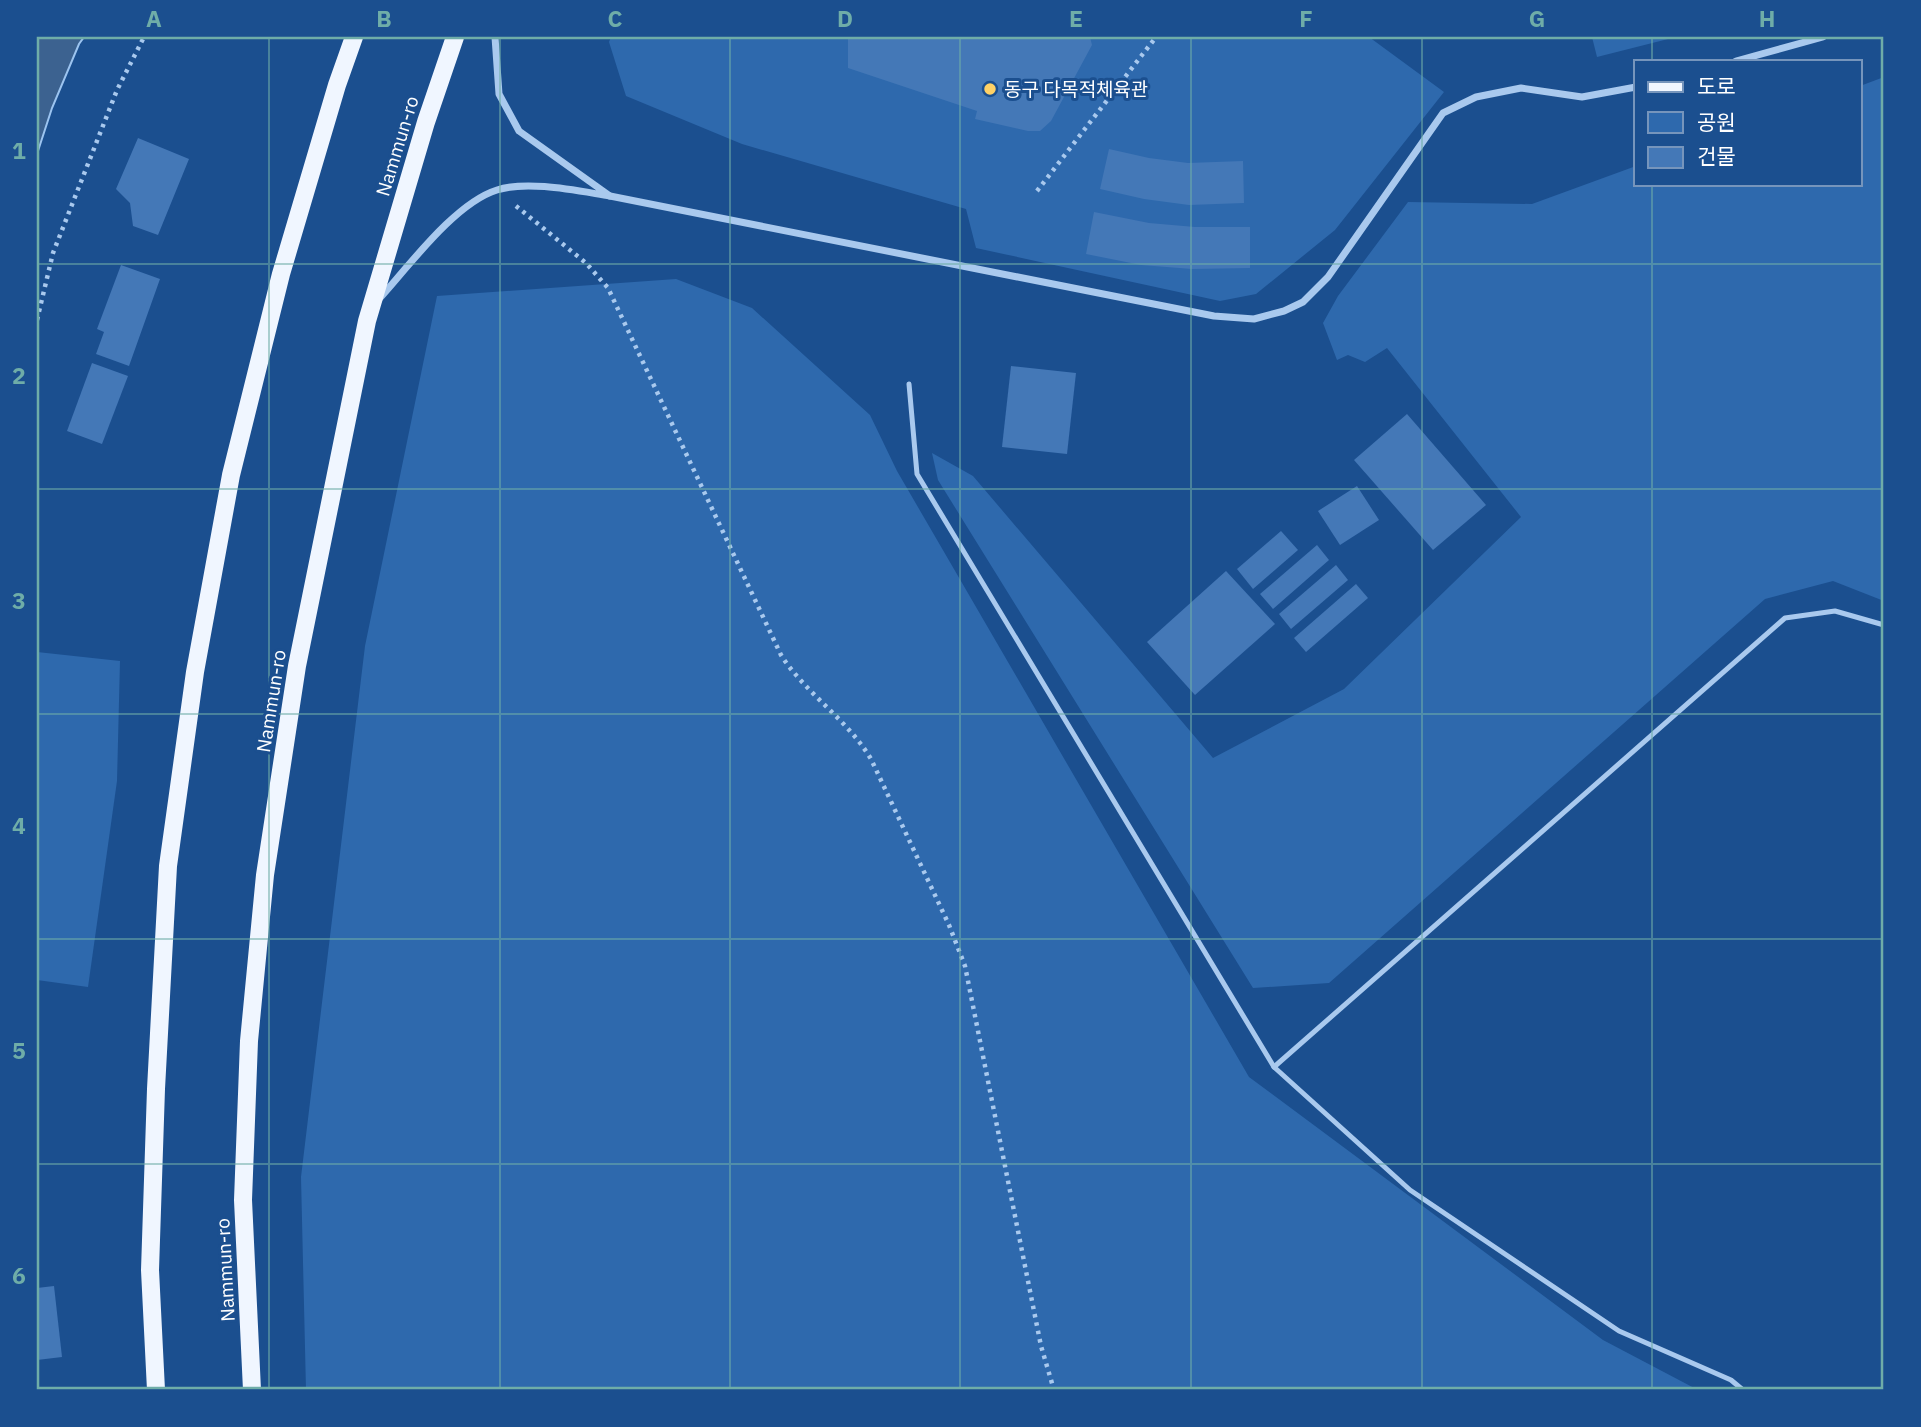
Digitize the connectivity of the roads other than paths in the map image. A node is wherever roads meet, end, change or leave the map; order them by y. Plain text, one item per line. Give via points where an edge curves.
1 (355, 37) edge
2 (455, 37) edge
3 (495, 37) edge
4 (1823, 37) edge
5 (1740, 60) edge
6 (1634, 87) edge
7 (610, 195) junction
8 (371, 307) junction
9 (909, 384) dead end
10 (1884, 625) edge
11 (1274, 1067) junction
12 (156, 1390) edge
13 (252, 1390) edge
14 (1743, 1390) edge

1 - 12 main road via 275,301 231,475 195,672 168,866 156,1075 150,1270
2 - 8 main road, Nammun-ro
3 - 7 street via 499,94 519,131
4 - 5 street
6 - 7 street via 1582,97 1521,89 1476,97 1443,113 1328,277 1303,302 1254,319 1214,316
7 - 8 street via 536,186 497,190 461,210
8 - 13 main road, Nammun-ro via 297,666 265,875 249,1041 243,1200
9 - 11 lane via 916,474
10 - 11 lane via 1835,611 1785,618
11 - 14 lane via 1410,1190 1619,1331 1731,1380

